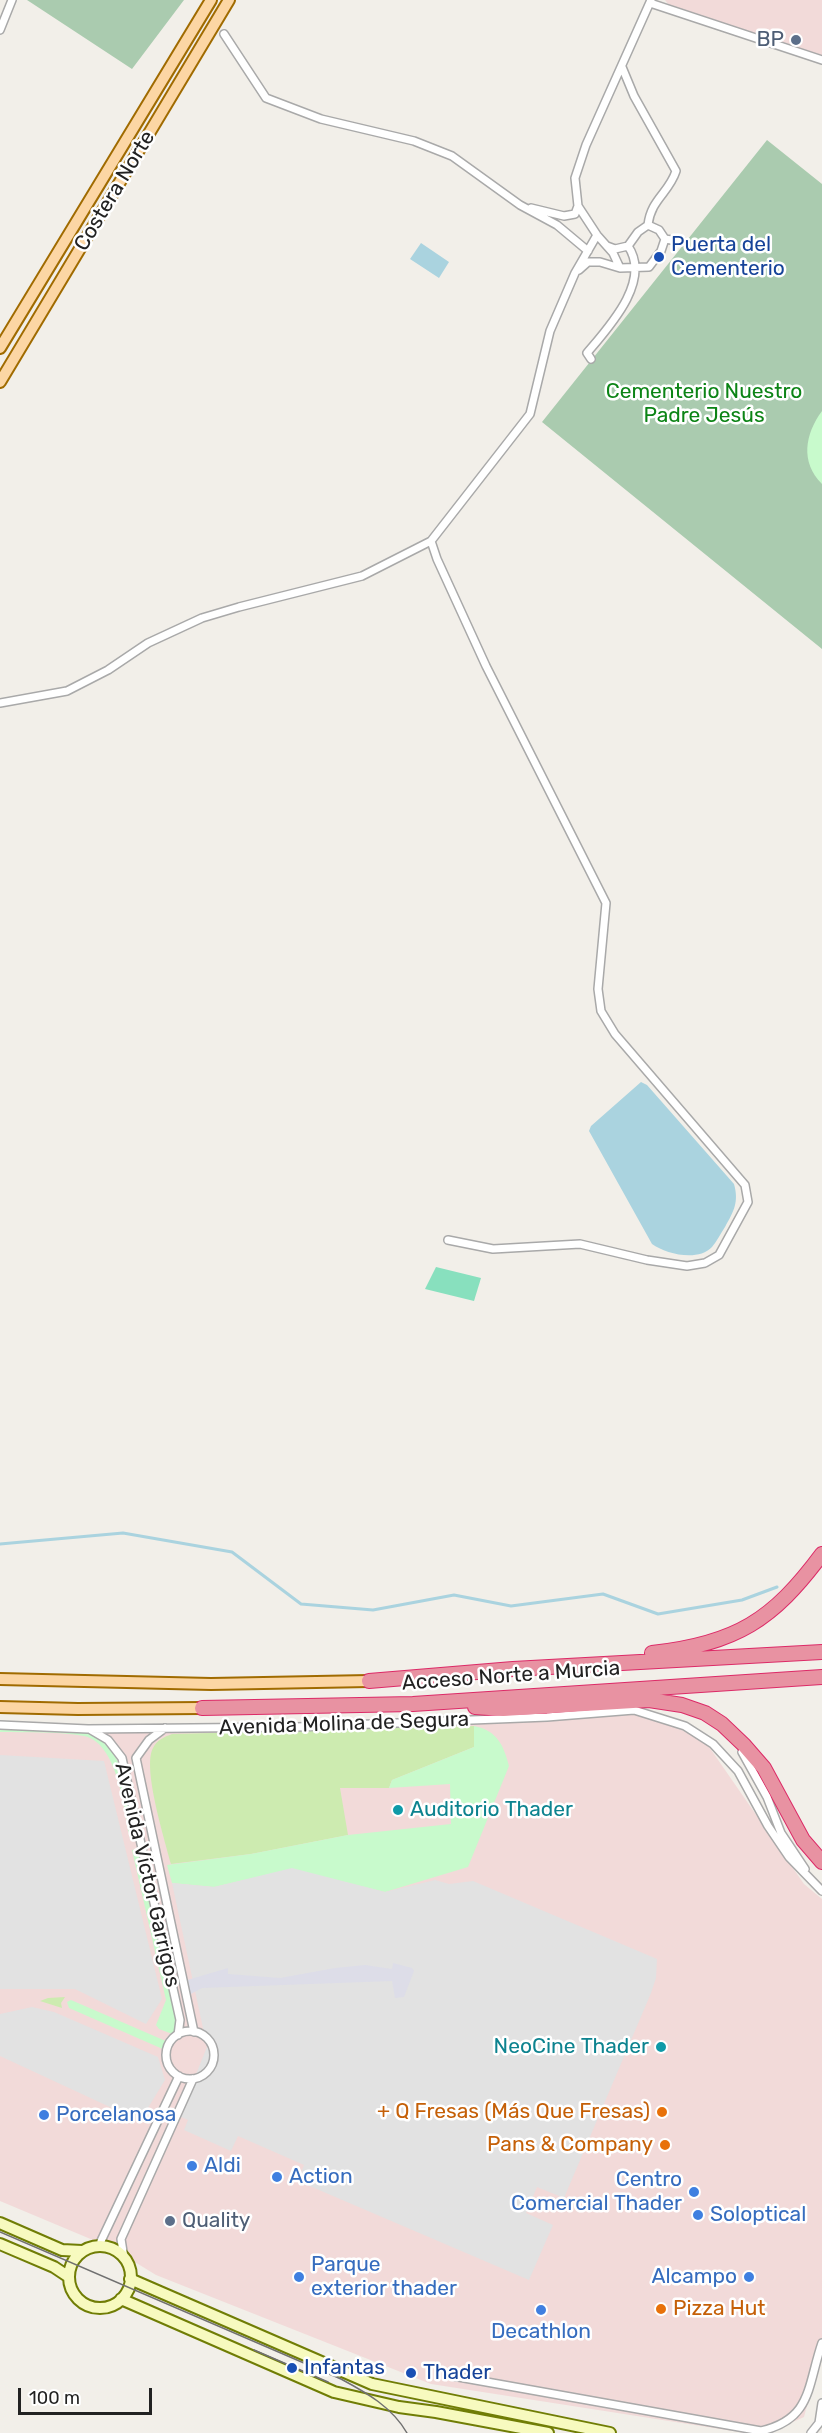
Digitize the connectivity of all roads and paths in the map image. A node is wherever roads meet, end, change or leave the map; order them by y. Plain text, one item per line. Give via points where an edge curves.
1 (12, 0) edge
2 (211, 0) edge
3 (229, 0) edge
4 (664, 0) edge
5 (650, 1) edge
6 (669, 10) junction
7 (0, 30) edge
8 (225, 33) dead end
9 (822, 60) edge
10 (622, 67) junction
11 (520, 205) junction
12 (578, 206) junction
13 (648, 225) junction
14 (597, 235) junction
15 (665, 239) junction
16 (684, 242) dead end
17 (607, 246) junction
18 (628, 246) junction
19 (588, 251) junction
20 (620, 267) junction
21 (636, 268) junction
22 (575, 273) junction
23 (0, 348) edge
24 (591, 359) dead end
25 (0, 382) edge
26 (431, 541) junction
27 (0, 703) edge
28 (448, 1240) dead end
29 (822, 1554) edge
30 (822, 1652) edge
31 (822, 1658) edge
32 (513, 1669) junction
33 (822, 1677) edge
34 (0, 1679) edge
35 (369, 1681) junction
36 (413, 1704) junction
37 (0, 1707) edge
38 (202, 1708) joint
39 (722, 1724) junction
40 (0, 1725) edge
41 (88, 1728) junction
42 (165, 1728) junction
43 (822, 1862) edge
44 (819, 1888) edge
45 (194, 2032) junction
46 (178, 2035) junction
47 (178, 2076) junction
48 (193, 2079) junction
49 (0, 2223) edge
50 (0, 2244) edge
51 (102, 2246) junction
52 (82, 2251) junction
53 (124, 2258) junction
54 (69, 2277) junction
55 (130, 2278) junction
56 (121, 2299) junction
57 (822, 2343) edge
58 (453, 2376) dead end
59 (822, 2403) edge
60 (548, 2433) edge
61 (610, 2433) edge
62 (811, 2433) edge

1 - 7 street
2 - 23 main road, Costera Norte
3 - 25 main road, Costera Norte
4 - 6 street
5 - 6 street
5 - 10 street
6 - 9 street
8 - 11 street via 266,98 321,119 414,141 452,156
10 - 12 street via 575,178
10 - 13 street via 676,171 650,211
11 - 12 street via 564,216 575,214
11 - 19 street via 557,225
12 - 14 street
13 - 15 street via 659,230
13 - 18 street
14 - 17 street
14 - 19 street
15 - 16 street
15 - 21 street via 649,267
17 - 18 street
17 - 20 street
18 - 21 street
19 - 22 street
20 - 21 street
20 - 22 street via 588,262
21 - 24 street via 619,313 587,353
22 - 26 street via 549,331 530,414
26 - 27 street via 362,576 202,618 148,643 67,691
26 - 28 street via 486,666 606,903 598,989 601,1011 615,1034 746,1185 748,1203 719,1256 687,1266 580,1244 493,1249
29 - 32 highway via 779,1605 743,1630 716,1641 676,1650
30 - 32 highway
31 - 35 highway, Acceso Norte a Murcia
32 - 35 highway
33 - 36 highway, Acceso Norte a Murcia
34 - 35 main road, Avenida Molina de Segura via 211,1684
36 - 38 highway, Acceso Norte a Murcia
36 - 39 highway via 503,1709 649,1700 682,1705
37 - 38 main road, Avenida Molina de Segura
39 - 43 highway via 764,1768 803,1840
39 - 44 street via 748,1761 781,1833
40 - 41 street, Avenida Molina de Segura
41 - 42 street, Avenida Molina de Segura
41 - 46 street, Avenida Víctor Garrigos via 108,1740 122,1758 180,2020
42 - 44 street, Avenida Molina de Segura via 297,1727 634,1710 685,1726 713,1744 738,1771 789,1857
42 - 45 street, Avenida Víctor Garrigos via 149,1740 136,1758
45 - 46 street
45 - 48 street via 208,2039 214,2054 208,2071
46 - 47 street via 167,2055
47 - 48 street
47 - 51 street
48 - 53 street via 121,2239
49 - 52 street via 62,2250
50 - 54 street
51 - 52 street
51 - 53 street via 112,2248
52 - 54 street via 71,2266
53 - 55 street
54 - 56 street via 75,2295 83,2303 104,2307
55 - 56 street
55 - 61 street via 372,2384
56 - 60 street via 334,2392
57 - 58 street via 802,2408 783,2425 760,2431
59 - 62 street via 819,2423

